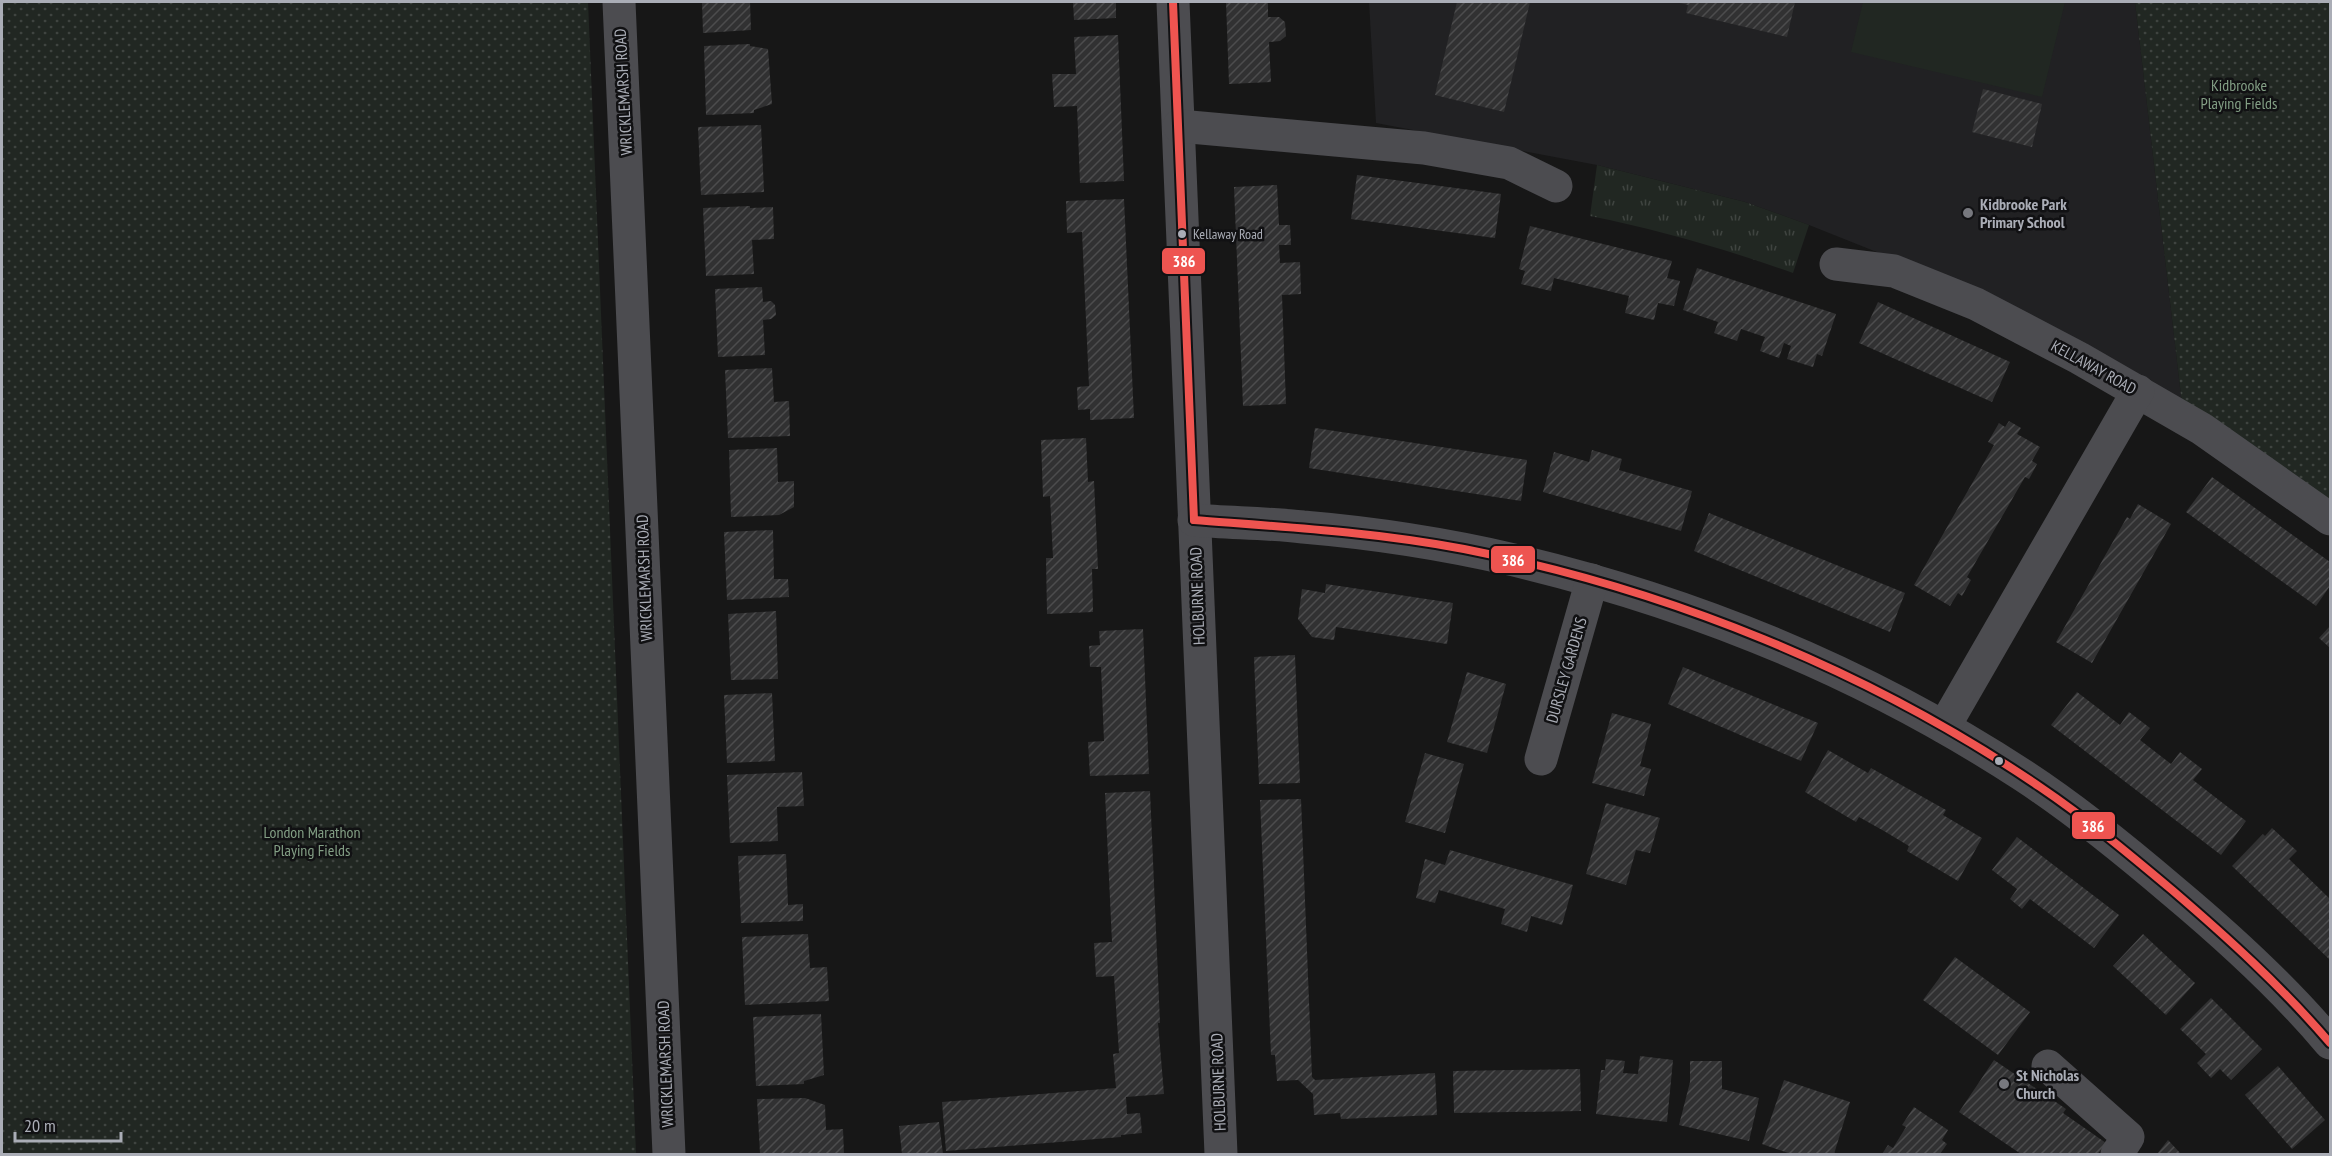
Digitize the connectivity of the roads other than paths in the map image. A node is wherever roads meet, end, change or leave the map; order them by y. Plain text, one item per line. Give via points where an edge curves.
1 (619, 2) edge
2 (1173, 2) edge
3 (1179, 126) junction
4 (1556, 186) dead end
5 (1836, 264) dead end
6 (2138, 391) junction
7 (2331, 519) edge
8 (1194, 520) junction
9 (1592, 580) junction
10 (1944, 727) junction
11 (1541, 759) dead end
12 (2331, 1043) edge
13 (2048, 1066) dead end
14 (669, 1155) edge
15 (1221, 1155) edge
16 (2117, 1155) edge

1 - 14 street, WRICKLEMARSH ROAD
2 - 3 street, HOLBURNE ROAD
3 - 4 street via 1424,148 1509,163
3 - 8 street, HOLBURNE ROAD
5 - 6 street, KELLAWAY ROAD via 1894,271 1976,304
6 - 7 street, KELLAWAY ROAD via 2202,429
6 - 10 street
8 - 9 street via 1302,526 1405,540
8 - 15 street, HOLBURNE ROAD
9 - 10 street via 1684,608 1765,639
9 - 11 street, DURSLEY GARDENS
10 - 12 street via 2026,777 2146,868 2266,975
13 - 16 street via 2128,1137

